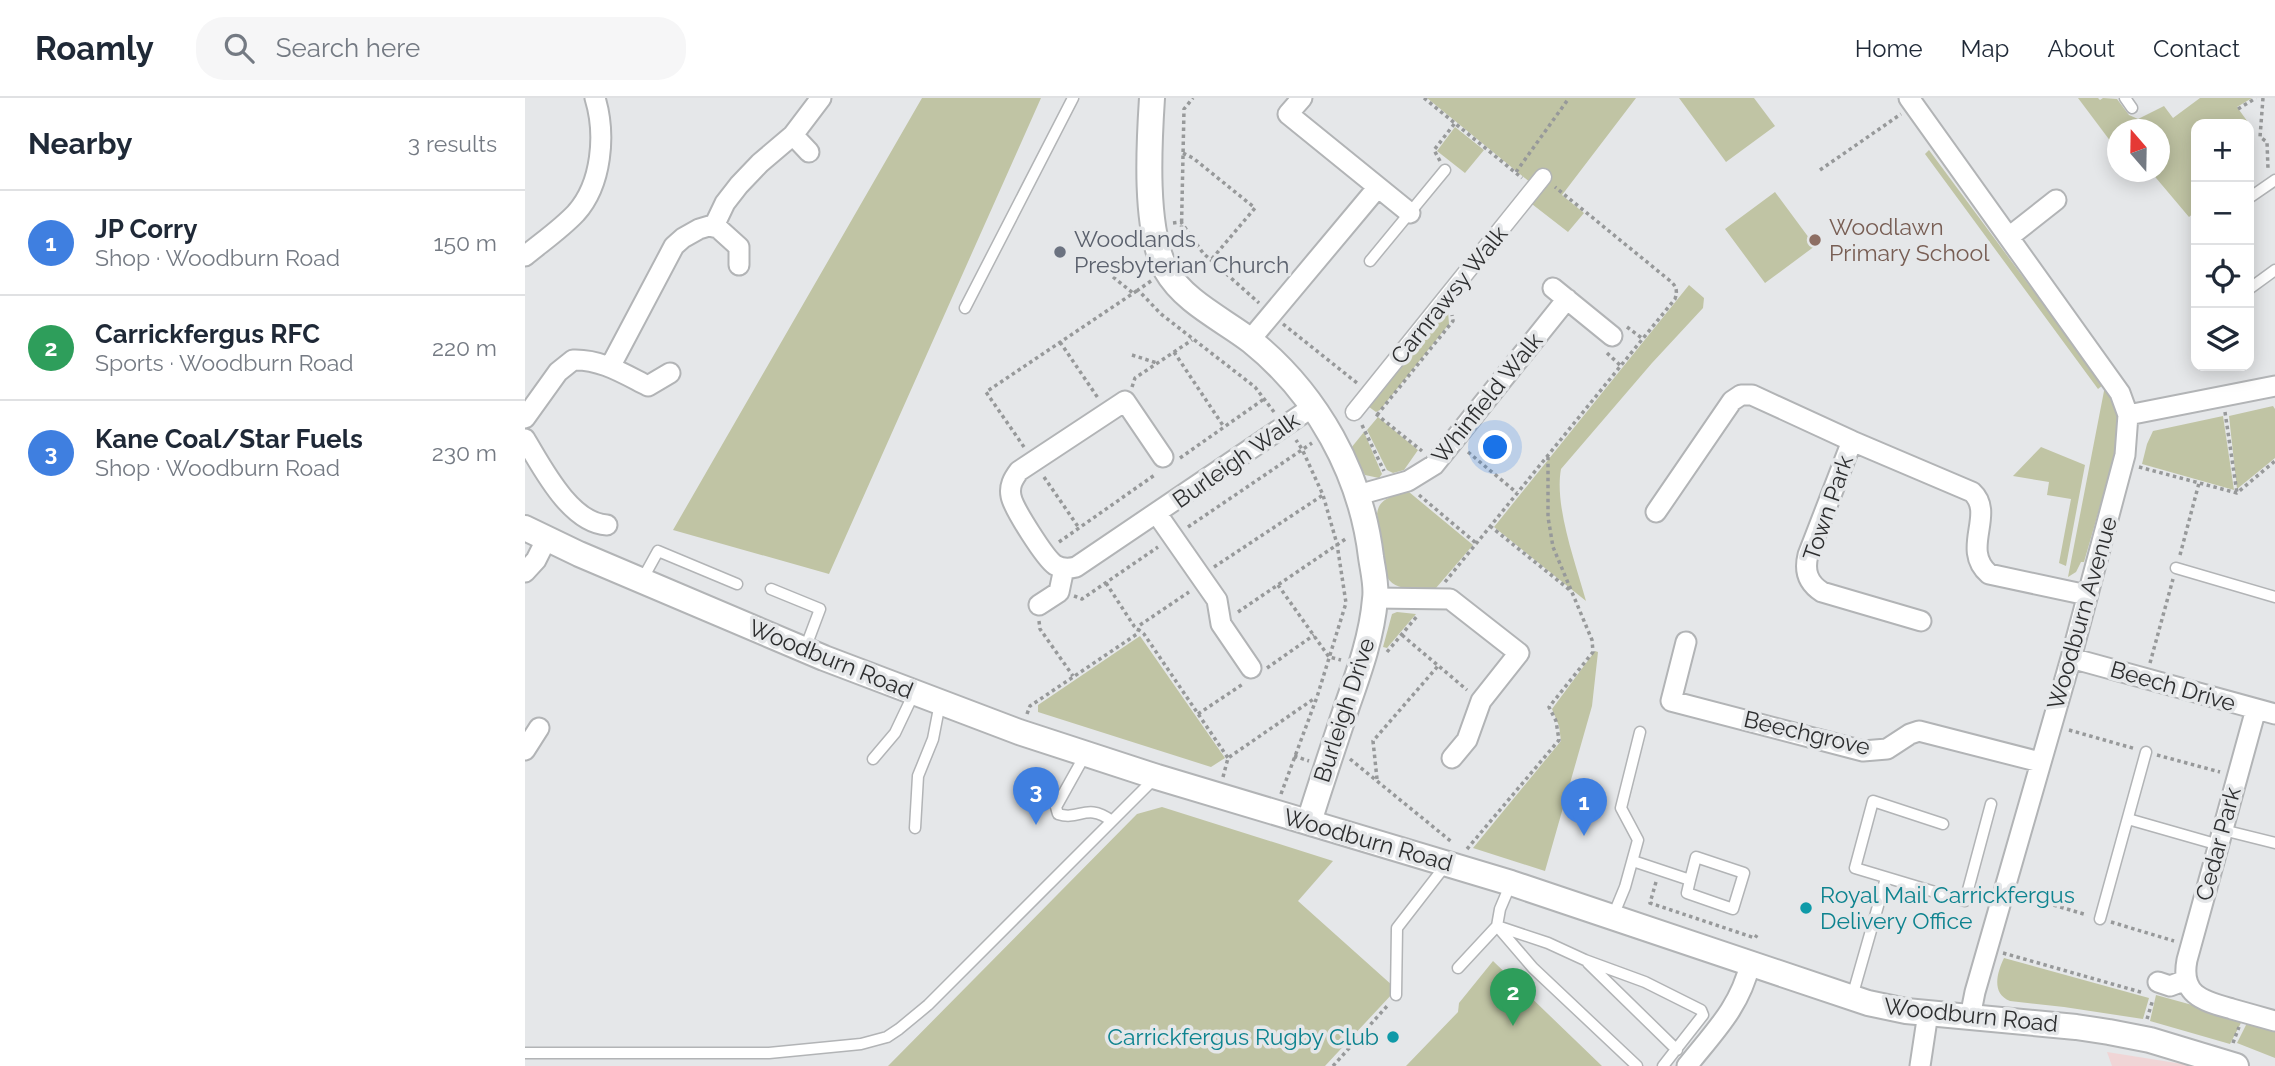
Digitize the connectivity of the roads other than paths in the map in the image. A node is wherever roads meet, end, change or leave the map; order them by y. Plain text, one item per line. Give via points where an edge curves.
1 (595, 98) edge
2 (821, 98) edge
3 (1073, 98) edge
4 (1152, 98) edge
5 (1302, 98) edge
6 (2125, 98) edge
7 (1917, 102) edge
8 (2132, 108) dead end
9 (793, 135) junction
10 (809, 152) dead end
11 (1445, 170) road end
12 (2274, 180) edge
13 (1539, 183) road end
14 (1378, 187) junction
15 (2254, 194) edge
16 (2056, 200) dead end
17 (1410, 213) junction
18 (714, 226) junction
19 (2009, 237) junction
20 (525, 256) edge
21 (1370, 261) dead end
22 (739, 265) dead end
23 (2275, 270) edge
24 (2254, 285) edge
25 (965, 308) dead end
26 (1612, 336) dead end
27 (1250, 340) junction
28 (610, 367) junction
29 (670, 373) dead end
30 (2275, 386) edge
31 (1314, 406) junction
32 (1358, 407) road end
33 (2128, 415) junction
34 (525, 418) edge
35 (525, 439) edge
36 (1851, 441) junction
37 (1167, 462) road end
38 (1358, 495) junction
39 (1656, 512) dead end
40 (1157, 514) junction
41 (607, 525) dead end
42 (536, 534) edge
43 (1064, 568) junction
44 (2176, 568) dead end
45 (525, 572) edge
46 (642, 581) junction
47 (737, 583) dead end
48 (771, 589) dead end
49 (2087, 595) junction
50 (2275, 597) edge
51 (1376, 598) junction
52 (1039, 605) road end
53 (1921, 621) dead end
54 (1686, 642) dead end
55 (805, 650) junction
56 (2071, 658) junction
57 (1251, 668) dead end
58 (915, 692) junction
59 (940, 703) junction
60 (2256, 709) junction
61 (2275, 715) edge
62 (1640, 732) dead end
63 (2147, 752) dead end
64 (1085, 754) junction
65 (1452, 758) dead end
66 (873, 759) dead end
67 (2040, 762) junction
68 (1157, 777) junction
69 (1991, 804) dead end
70 (2128, 819) junction
71 (1112, 821) junction
72 (1309, 822) junction
73 (1943, 824) dead end
74 (915, 828) dead end
75 (2221, 838) junction
76 (2275, 843) edge
77 (1456, 855) junction
78 (1633, 861) junction
79 (1886, 878) junction
80 (1690, 880) junction
81 (1511, 883) junction
82 (1613, 917) junction
83 (2100, 919) dead end
84 (1497, 926) junction
85 (1585, 960) junction
86 (1750, 964) junction
87 (1458, 968) dead end
88 (2186, 980) junction
89 (2156, 989) road end
90 (1396, 995) road end
91 (1852, 997) junction
92 (1928, 1013) junction
93 (1970, 1017) junction
94 (2275, 1021) edge
95 (525, 1053) edge
96 (1682, 1058) edge
97 (2217, 1063) edge
98 (1637, 1066) edge
99 (1663, 1066) edge
100 (1920, 1066) edge

1 - 20 street via 601,132 590,190 577,212
2 - 9 street
3 - 25 lane
4 - 27 street, Burleigh Drive via 1150,173 1159,253 1179,286
5 - 14 street via 1288,114
6 - 8 lane
7 - 19 street, Woodburn Avenue
9 - 10 street
9 - 18 street via 739,185
11 - 17 lane
12 - 15 lane
13 - 32 street, Carnrawsy Walk
14 - 17 street
14 - 27 street
16 - 19 street
17 - 21 lane
18 - 22 street via 739,247
18 - 28 street via 692,232 674,246
19 - 33 street, Woodburn Avenue via 2120,393
23 - 24 lane
26 - 38 street, Whinfield Walk via 1560,294 1440,458 1426,471
27 - 31 street, Burleigh Drive via 1296,382
28 - 29 street via 649,386
28 - 34 street via 571,361
30 - 33 street
31 - 38 street, Burleigh Drive
31 - 40 street, Burleigh Walk
33 - 49 street, Woodburn Avenue via 2123,464
35 - 41 street via 563,498 584,517
36 - 39 street, Town Park via 1752,395 1741,395 1732,401
36 - 49 street, Town Park via 1974,494 1981,508 1977,554 1989,574
36 - 53 street, Town Park via 1808,555 1809,579 1822,592
37 - 43 street, Burleigh Walk via 1125,401 1016,474 1010,493 1017,511 1052,563
38 - 51 street, Burleigh Drive
40 - 43 street, Burleigh Walk via 1083,564
40 - 57 street, Burleigh Walk via 1217,600 1221,624
42 - 45 street via 535,560
42 - 46 street, Woodburn Road
43 - 52 street via 1059,592
44 - 50 lane
46 - 47 lane via 658,551
46 - 55 street, Woodburn Road
48 - 55 lane via 820,609
49 - 56 street, Woodburn Avenue
51 - 65 street via 1454,601 1519,653 1481,701 1467,740
51 - 72 street, Burleigh Drive via 1361,664
54 - 67 street, Beechgrove via 1669,706 1863,751 1887,749 1919,731
55 - 58 street, Woodburn Road
56 - 60 street, Beech Drive
56 - 67 street, Woodburn Avenue
58 - 59 street, Woodburn Road
58 - 66 lane via 895,733
59 - 64 street, Woodburn Road
59 - 74 lane via 933,739 918,776
60 - 61 street, Beech Drive
60 - 75 street, Cedar Park
62 - 78 lane via 1621,807 1638,840
63 - 70 lane
64 - 68 street, Woodburn Road
64 - 71 lane via 1056,807 1058,814 1100,812
67 - 93 street, Woodburn Avenue
68 - 71 lane
68 - 72 street, Woodburn Road
69 - 79 lane via 1965,901
70 - 75 lane
70 - 83 lane
71 - 95 lane via 928,1004 887,1037 769,1053
72 - 77 street, Woodburn Road
73 - 79 lane via 1873,801 1855,868
75 - 76 lane
75 - 88 street, Cedar Park via 2187,960
77 - 81 street, Woodburn Road
77 - 90 lane via 1397,928
78 - 80 lane
78 - 82 lane
79 - 91 lane
80 - 80 lane via 1696,857 1744,873 1733,909 1687,893
81 - 82 street, Woodburn Road
81 - 84 lane
82 - 86 street, Woodburn Road
84 - 85 lane
84 - 87 lane
84 - 98 lane via 1533,968
85 - 96 lane
85 - 96 lane via 1645,982 1700,1010 1703,1015
86 - 91 street, Woodburn Road
86 - 96 street via 1730,1012
88 - 89 street
88 - 94 street via 2202,999
91 - 92 street, Woodburn Road
92 - 93 street, Woodburn Road
92 - 100 street
93 - 97 street, Woodburn Road via 2109,1032
96 - 99 lane

